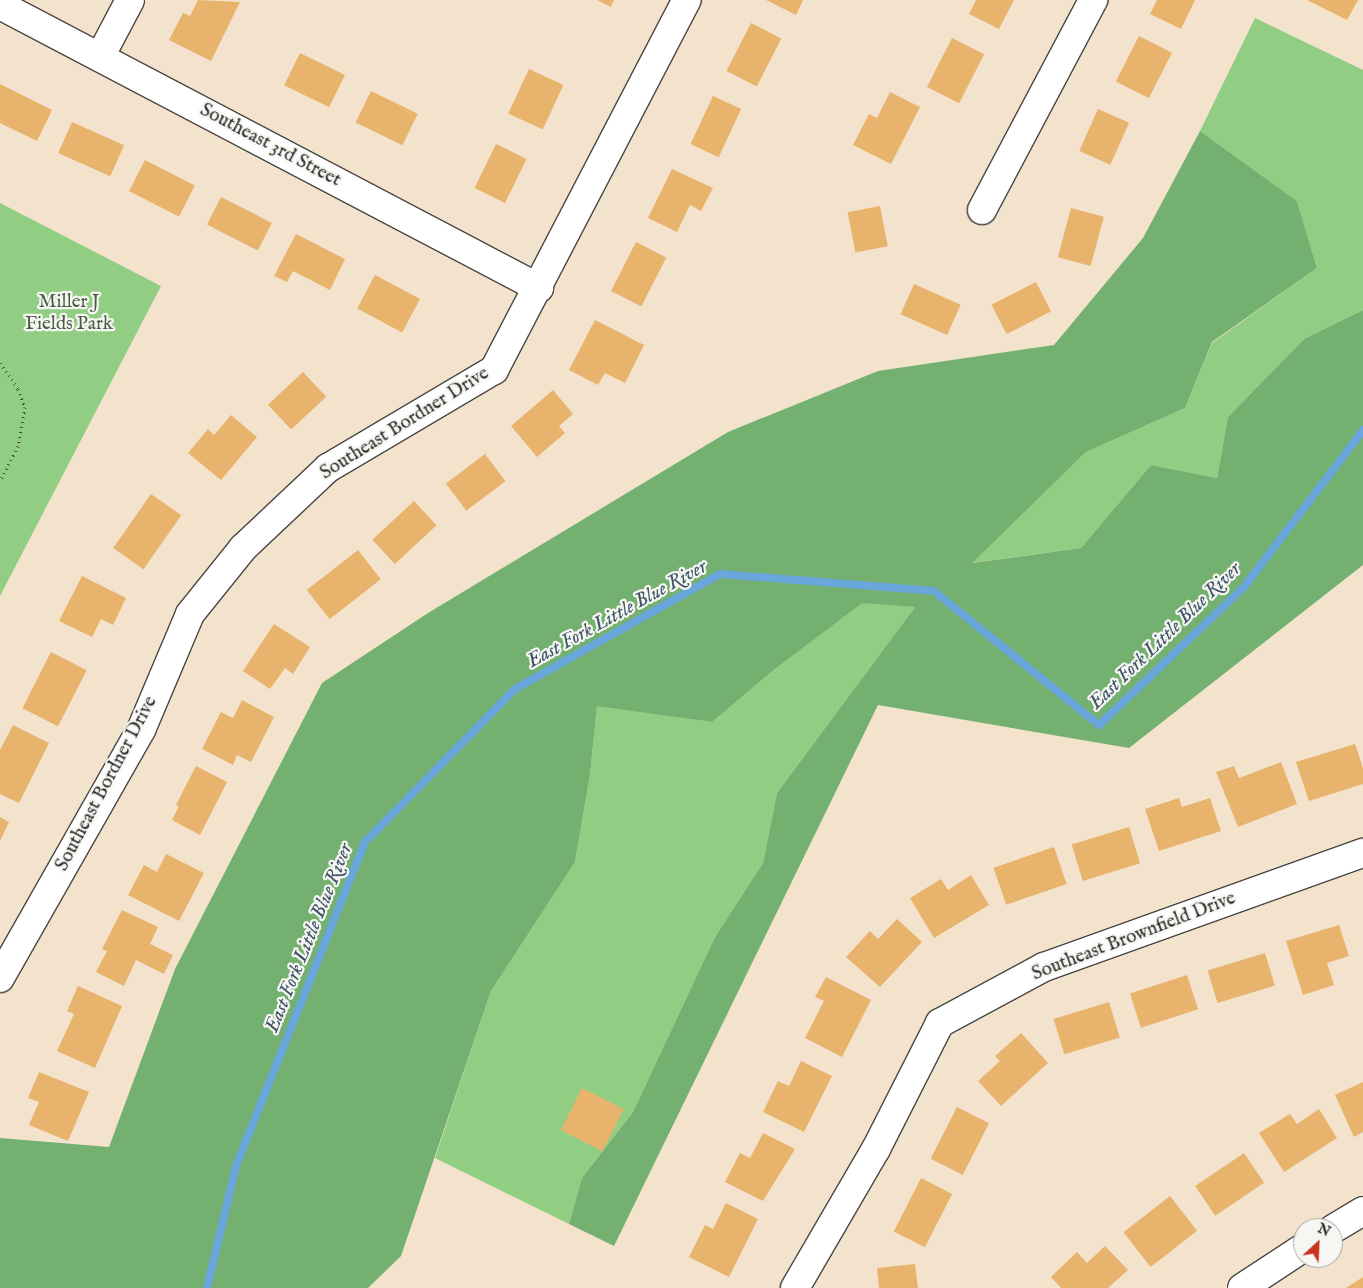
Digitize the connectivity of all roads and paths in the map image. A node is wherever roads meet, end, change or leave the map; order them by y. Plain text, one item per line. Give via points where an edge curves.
1 (130, 0) edge
2 (687, 0) edge
3 (1093, 0) edge
4 (0, 5) edge
5 (100, 57) junction
6 (982, 210) dead end
7 (540, 288) junction
8 (0, 363) edge
9 (0, 481) edge
10 (1363, 853) edge
11 (0, 978) edge
12 (1363, 1211) edge
13 (1343, 1224) edge
14 (1293, 1255) edge
15 (796, 1288) edge
16 (1242, 1288) edge

1 - 5 street
2 - 7 street, Southeast Bordner Drive
3 - 6 street
4 - 5 street, Southeast 3rd Street
5 - 7 street, Southeast 3rd Street
7 - 11 street, Southeast Bordner Drive via 494,370 328,468 243,548 190,614 141,730
8 - 9 path via 18,389 24,407 18,446
10 - 15 street, Southeast Brownfield Drive via 1044,967 940,1023 876,1149
12 - 13 street
14 - 16 street

